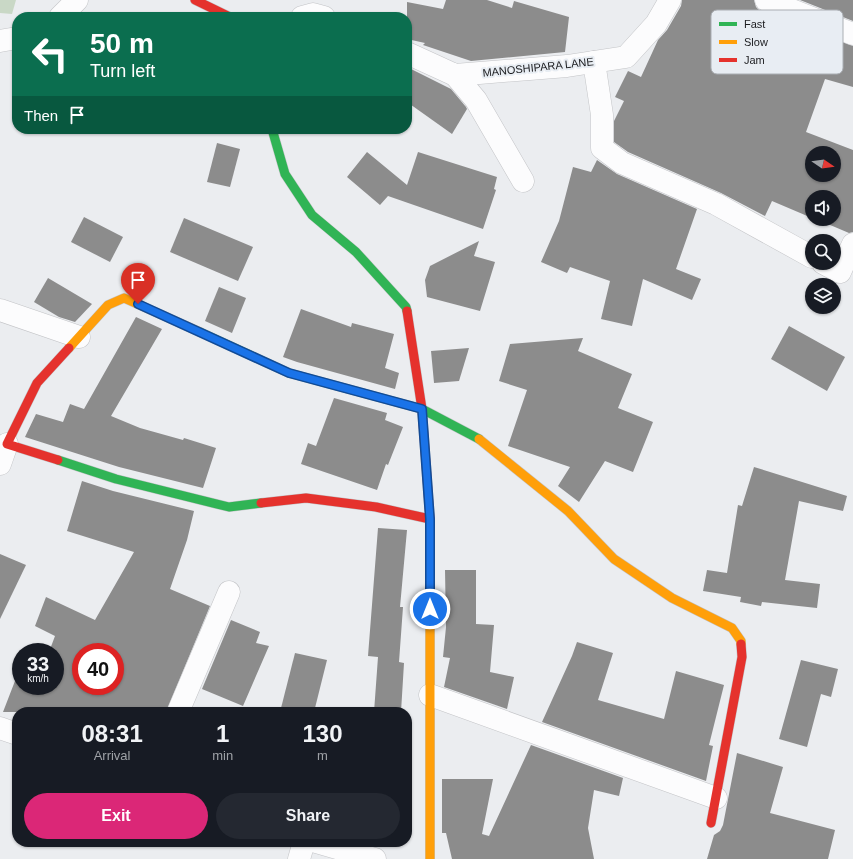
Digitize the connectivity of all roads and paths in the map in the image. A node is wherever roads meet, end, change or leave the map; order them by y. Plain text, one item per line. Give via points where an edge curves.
1 (77, 0) edge
2 (196, 0) edge
3 (670, 0) edge
4 (766, 0) edge
5 (792, 10) edge
6 (65, 12) edge
7 (220, 12) edge
8 (843, 30) edge
9 (853, 34) edge
10 (12, 39) edge
11 (0, 41) edge
12 (412, 55) edge
13 (594, 62) junction
14 (454, 75) junction
15 (273, 134) edge
16 (523, 181) dead end
17 (853, 244) edge
18 (805, 253) edge
19 (838, 273) edge
20 (0, 310) edge
21 (79, 337) junction
22 (422, 409) junction
23 (4, 454) edge
24 (430, 519) junction
25 (229, 592) dead end
26 (430, 695) junction
27 (180, 707) edge
28 (0, 728) edge
29 (12, 732) edge
30 (716, 798) junction
31 (711, 823) dead end
32 (303, 847) edge
33 (333, 847) edge
34 (299, 859) edge
35 (375, 859) edge
36 (430, 859) edge

1 - 6 street
2 - 7 street
3 - 13 street, MANOSHIPARA LANE via 656,24 626,57
4 - 5 street
8 - 9 street
10 - 11 street
12 - 14 street, MANOSHIPARA LANE
13 - 14 street, MANOSHIPARA LANE
13 - 18 street via 602,115 602,148 622,163 716,204
14 - 16 street via 476,100
15 - 22 street via 285,174 312,215 356,252 406,307
17 - 19 street
20 - 21 street
21 - 22 street via 108,305 124,298 289,373
21 - 23 street via 37,383
22 - 24 street
22 - 30 street via 478,439 568,511 614,559 672,598 732,628 740,641 742,657
23 - 24 street via 229,507 306,498 376,507
24 - 26 street
25 - 27 street
26 - 30 street
26 - 36 street
28 - 29 street
30 - 31 street
32 - 34 street
33 - 35 street

